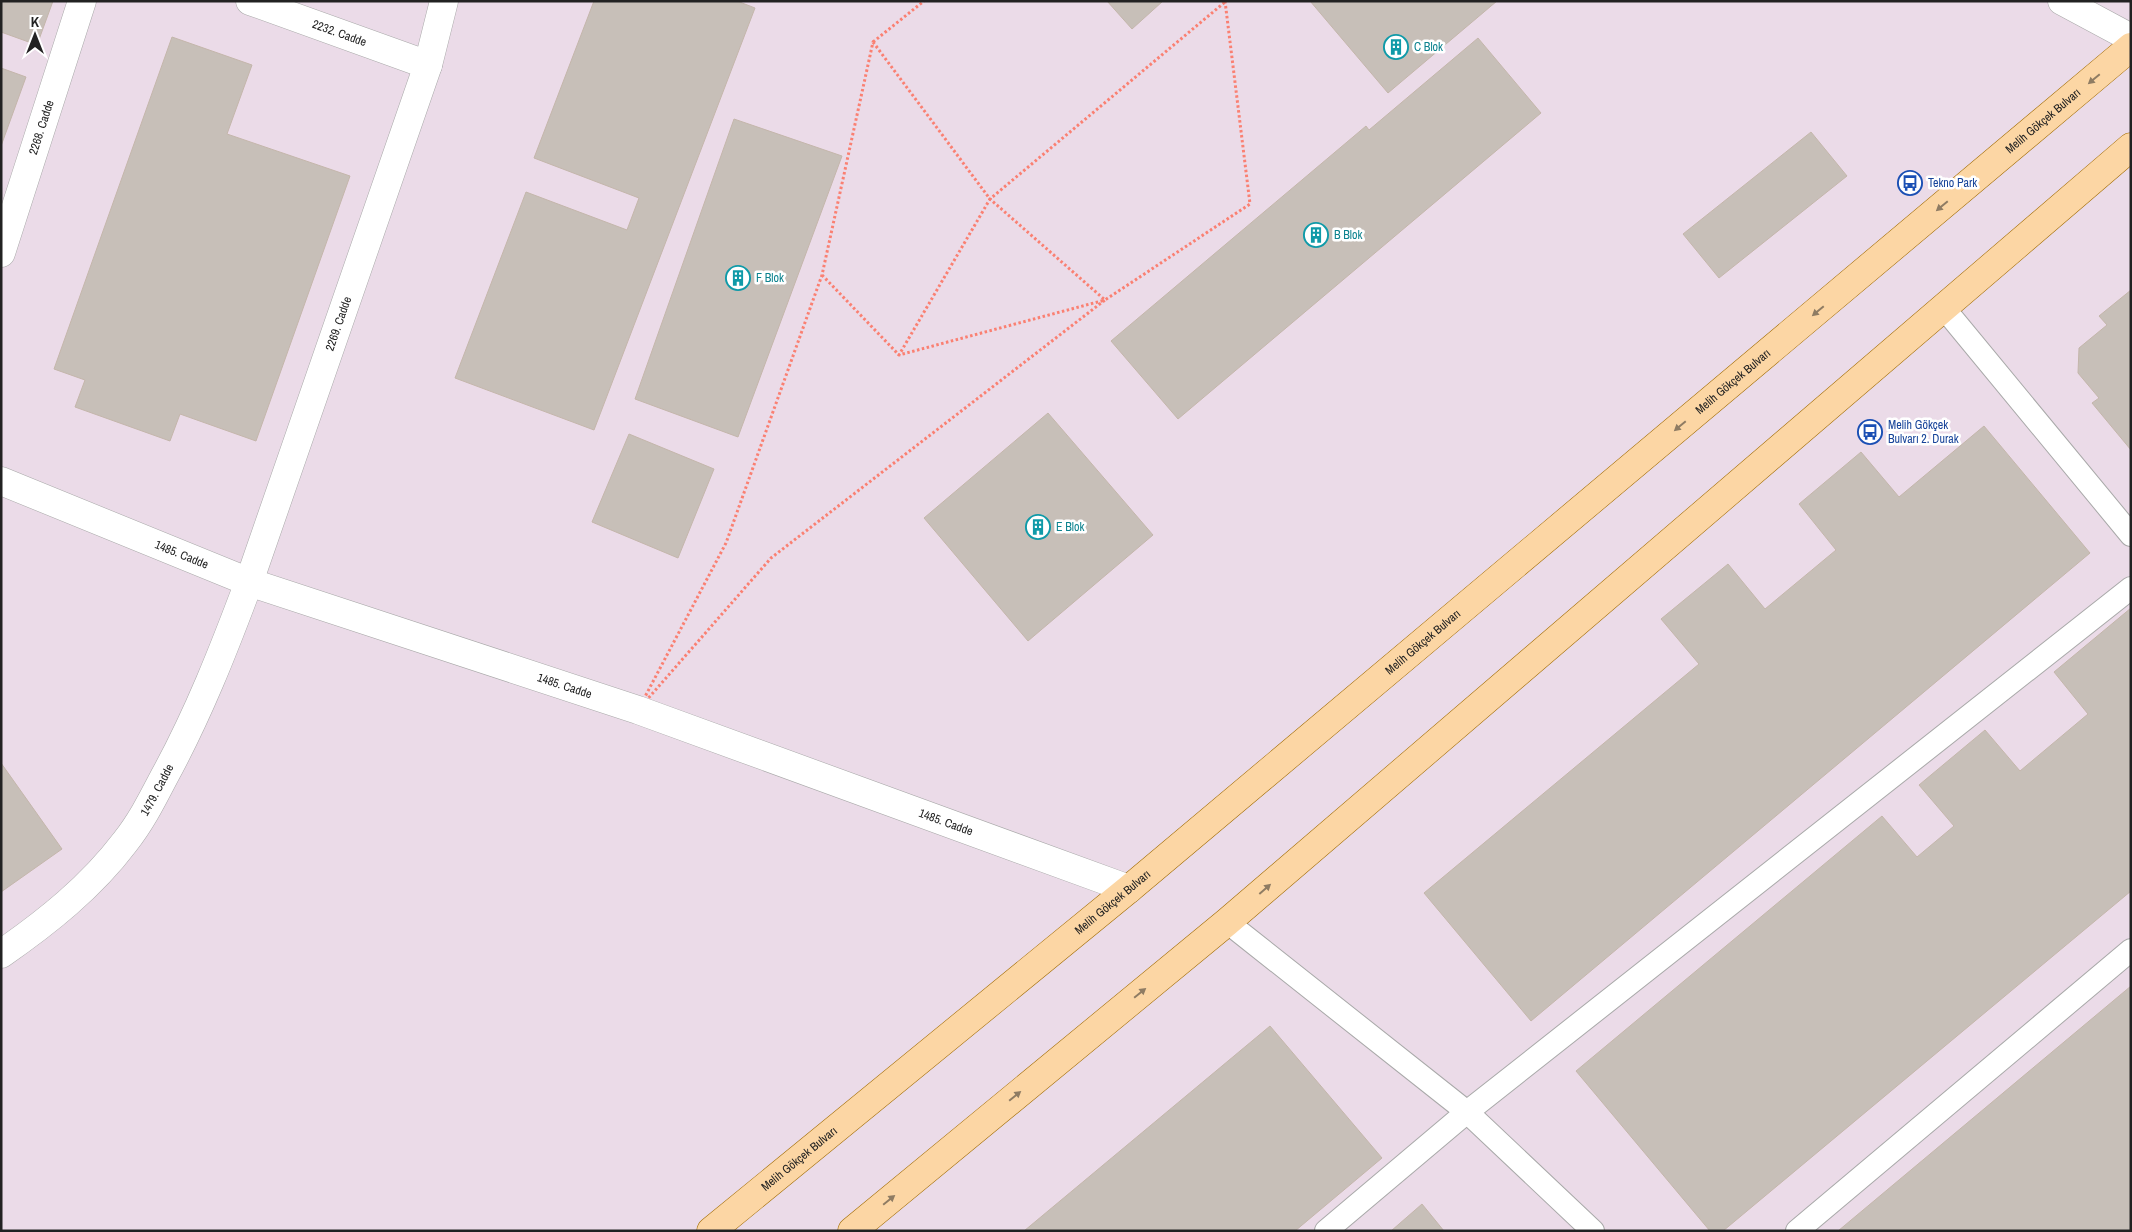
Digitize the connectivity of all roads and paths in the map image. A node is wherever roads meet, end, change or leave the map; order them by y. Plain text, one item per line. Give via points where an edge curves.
1 (82, 1) edge
2 (250, 1) edge
3 (444, 1) edge
4 (924, 1) edge
5 (2062, 1) edge
6 (1225, 2) edge
7 (2131, 38) edge
8 (873, 42) junction
9 (2131, 47) edge
10 (428, 65) junction
11 (2131, 147) edge
12 (990, 199) junction
13 (1, 253) edge
14 (822, 275) junction
15 (1105, 300) junction
16 (1943, 307) junction
17 (899, 355) junction
18 (1, 481) edge
19 (2131, 535) edge
20 (249, 582) junction
21 (2131, 588) edge
22 (638, 710) junction
23 (1129, 889) junction
24 (1227, 922) junction
25 (2131, 950) edge
26 (1, 954) edge
27 (1467, 1112) junction
28 (711, 1231) edge
29 (852, 1231) edge
30 (1326, 1231) edge
31 (1594, 1231) edge
32 (1797, 1231) edge

1 - 13 street, 2268. Cadde
2 - 10 street, 2232. Cadde
3 - 10 street, 2269. Cadde
4 - 8 path
5 - 7 street
6 - 12 path
6 - 15 path via 1250,204
8 - 12 path
8 - 14 path
9 -> 23 main road, Melih Gökçek Bulvarı
10 - 20 street, 2269. Cadde
11 - 16 main road
12 - 15 path
12 - 17 path
14 - 17 path
14 - 22 path via 726,543
15 - 17 path
15 - 22 path via 771,558
16 - 19 lane
24 -> 16 main road
18 - 20 street, 1485. Cadde
20 - 22 street, 1485. Cadde
20 - 26 street, 1479. Cadde via 185,738 144,816 105,867 84,888
21 - 27 lane
22 - 23 street, 1485. Cadde
23 - 28 main road, Melih Gökçek Bulvarı
24 - 27 lane
29 -> 24 main road
25 - 32 lane
27 - 30 lane
27 - 31 lane

